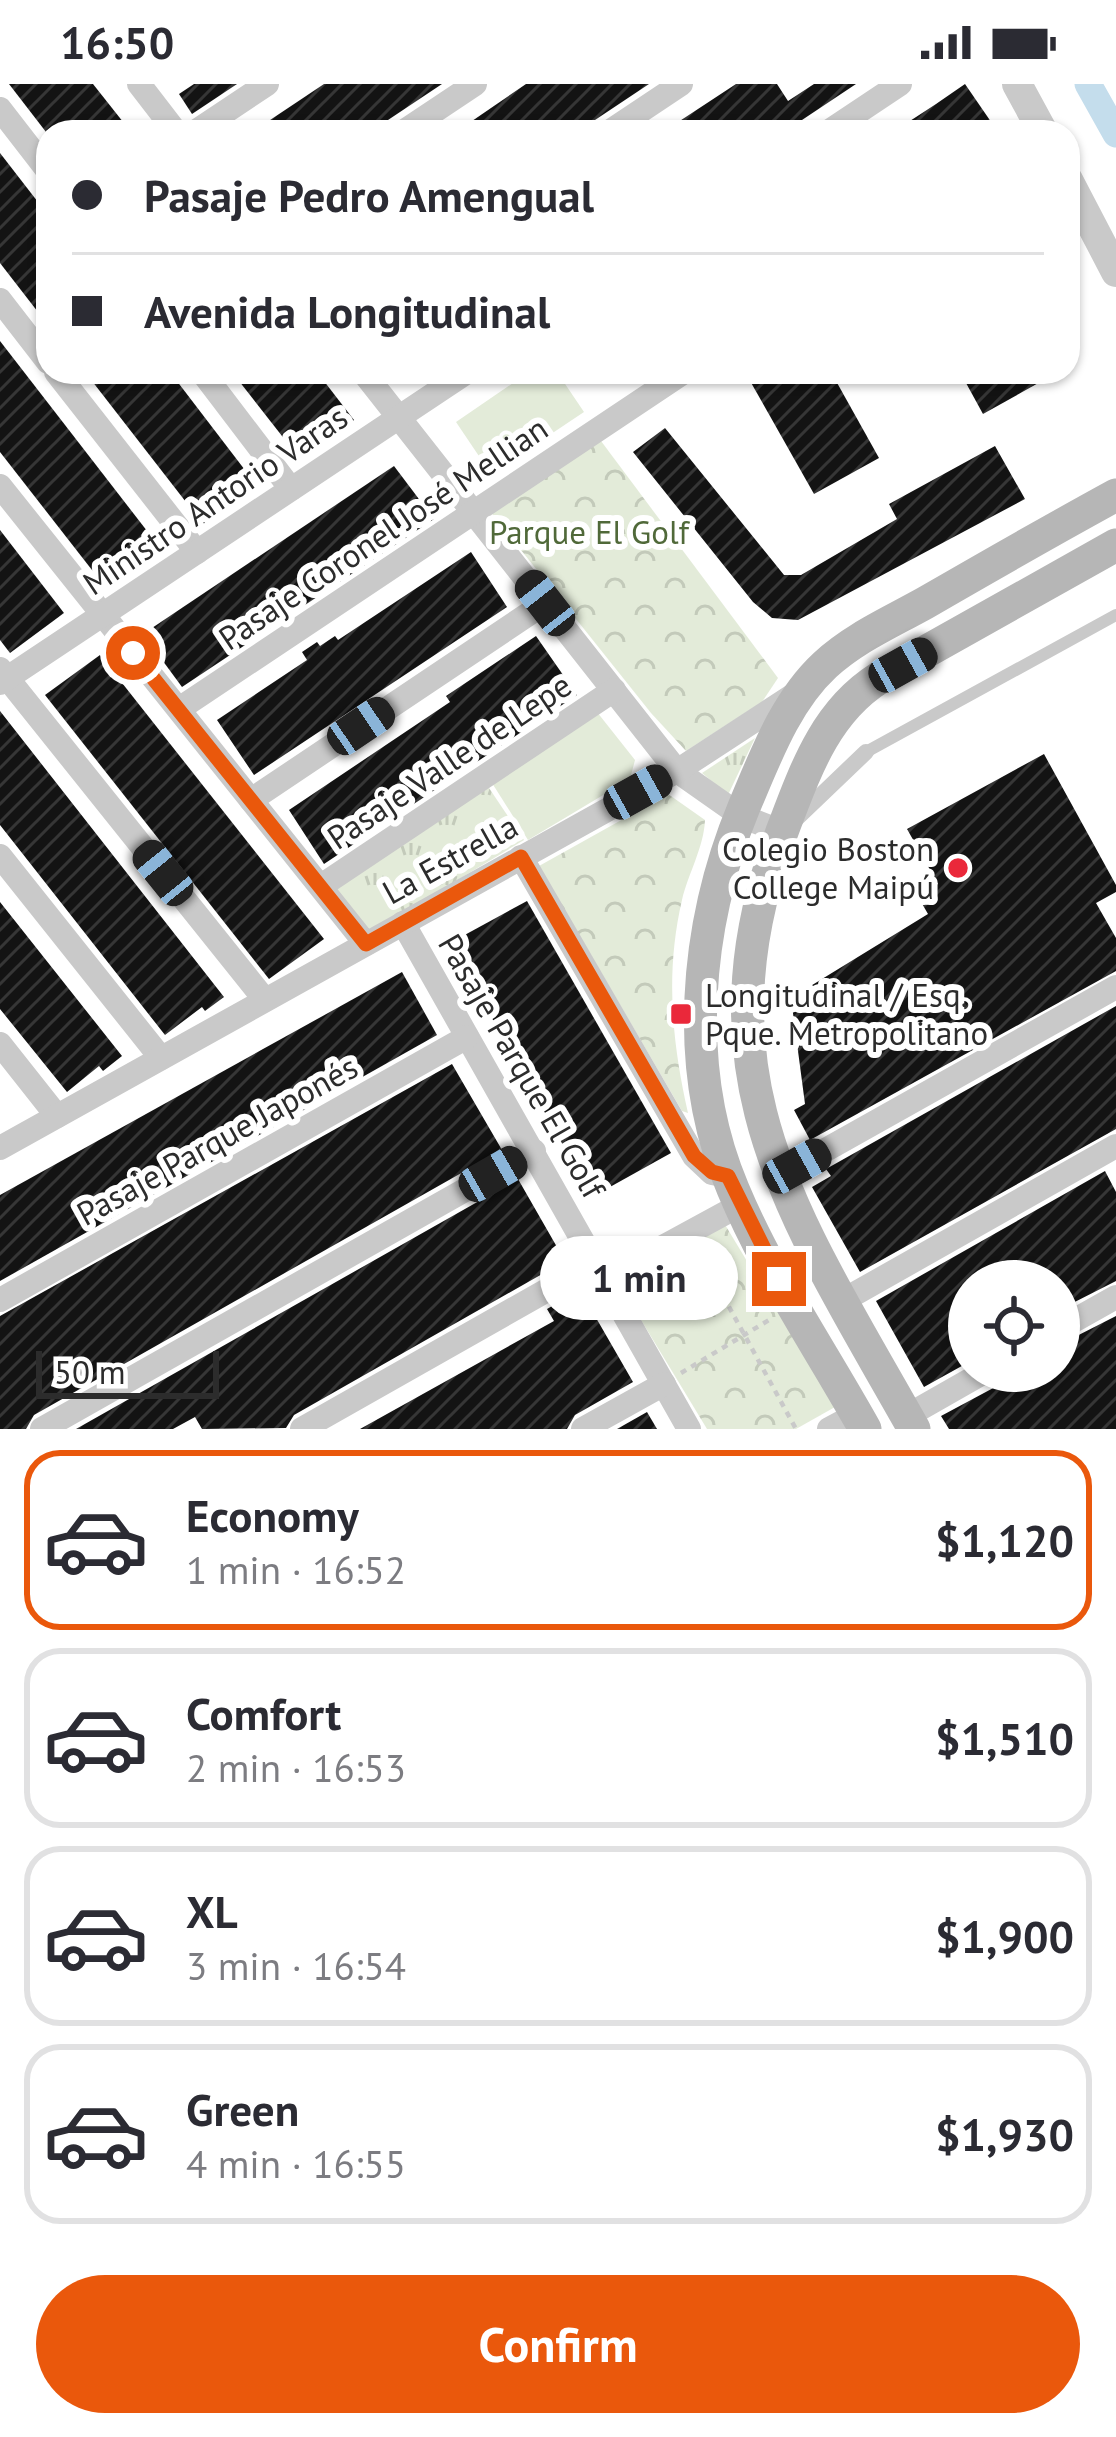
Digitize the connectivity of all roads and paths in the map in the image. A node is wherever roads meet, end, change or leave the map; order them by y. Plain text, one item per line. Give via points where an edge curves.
1 (140, 84) edge
2 (267, 84) edge
3 (475, 84) edge
4 (681, 84) edge
5 (900, 84) edge
6 (1017, 84) edge
7 (0, 109) edge
8 (167, 120) edge
9 (213, 120) edge
10 (421, 120) edge
11 (627, 120) edge
12 (846, 120) edge
13 (1036, 120) edge
14 (36, 156) edge
15 (1080, 203) edge
16 (1116, 272) edge
17 (0, 300) edge
18 (36, 346) edge
19 (65, 384) edge
20 (211, 384) edge
21 (373, 384) edge
22 (449, 384) edge
23 (667, 384) edge
24 (399, 417) junction
25 (0, 486) edge
26 (291, 489) junction
27 (1116, 494) edge
28 (475, 513) junction
29 (1116, 545) edge
30 (196, 552) junction
31 (545, 603) junction
32 (101, 615) junction
33 (1116, 615) edge
34 (2, 676) edge
35 (614, 690) junction
36 (802, 691) junction
37 (179, 709) junction
38 (866, 752) joint
39 (677, 771) junction
40 (251, 800) junction
41 (740, 816) junction
42 (782, 832) junction
43 (0, 856) edge
44 (521, 857) junction
45 (321, 886) junction
46 (403, 923) junction
47 (366, 944) junction
48 (1116, 987) edge
49 (265, 1000) junction
50 (467, 1037) junction
51 (0, 1044) edge
52 (161, 1058) junction
53 (58, 1116) junction
54 (0, 1148) edge
55 (1114, 1150) edge
56 (534, 1151) junction
57 (781, 1180) junction
58 (734, 1191) junction
59 (689, 1233) junction
60 (600, 1271) junction
61 (1116, 1297) edge
62 (0, 1300) edge
63 (842, 1301) junction
64 (795, 1305) junction
65 (1080, 1317) edge
66 (742, 1335) junction
67 (664, 1384) junction
68 (955, 1392) edge
69 (910, 1423) edge
70 (850, 1424) edge
71 (42, 1429) edge
72 (302, 1429) edge
73 (583, 1429) edge
74 (689, 1429) edge
75 (796, 1429) edge

1 - 8 street
2 - 9 street
3 - 10 street
4 - 11 street
5 - 12 street
6 - 13 street
7 - 14 street
15 - 16 street
17 - 18 street
19 - 30 street
20 - 26 street
21 - 24 street
22 - 24 street, Ministro Antorio Varas
23 - 28 street, Pasaje Coronel José Mellian
24 - 26 street, Ministro Antorio Varas
24 - 28 street
25 - 32 street
26 - 30 street, Ministro Antorio Varas
27 - 36 main road via 863,637
28 - 31 street
28 - 37 street, Pasaje Coronel José Mellian
29 - 42 main road via 857,694 819,743
30 - 32 street, Ministro Antorio Varas
31 - 35 street
31 - 40 street
32 - 34 street, Ministro Antorio Varas
32 - 37 street
33 - 38 lane
34 - 49 street
35 - 39 street
35 - 45 street, Pasaje Valle de Lepe
36 - 39 street, La Estrella
36 - 41 main road
37 - 40 street
38 - 42 street
39 - 41 street
39 - 44 street, La Estrella
40 - 45 street
41 - 42 street
41 - 58 main road via 708,929 700,1013 707,1093
42 - 57 main road via 752,935 746,1015 761,1120
43 - 52 street
44 - 46 street, La Estrella
44 - 58 street via 694,1156
45 - 47 street
46 - 47 street, La Estrella
46 - 50 street, Pasaje Parque El Golf
47 - 49 street, La Estrella
48 - 57 street
49 - 52 street, La Estrella
50 - 56 street, Pasaje Parque El Golf
50 - 62 street, Pasaje Parque Japonés
51 - 53 street
52 - 53 street, La Estrella
53 - 54 street, La Estrella
55 - 63 street
56 - 60 street, Pasaje Parque El Golf
56 - 71 street
57 - 63 main road
58 - 59 street
58 - 64 main road
59 - 60 street
59 - 66 path
60 - 67 street, Pasaje Parque El Golf
60 - 72 street
61 - 65 street
63 - 69 main road
64 - 66 path
64 - 70 main road
66 - 67 path
66 - 75 path
67 - 73 street
67 - 74 street, Pasaje Parque El Golf
68 - 69 street

